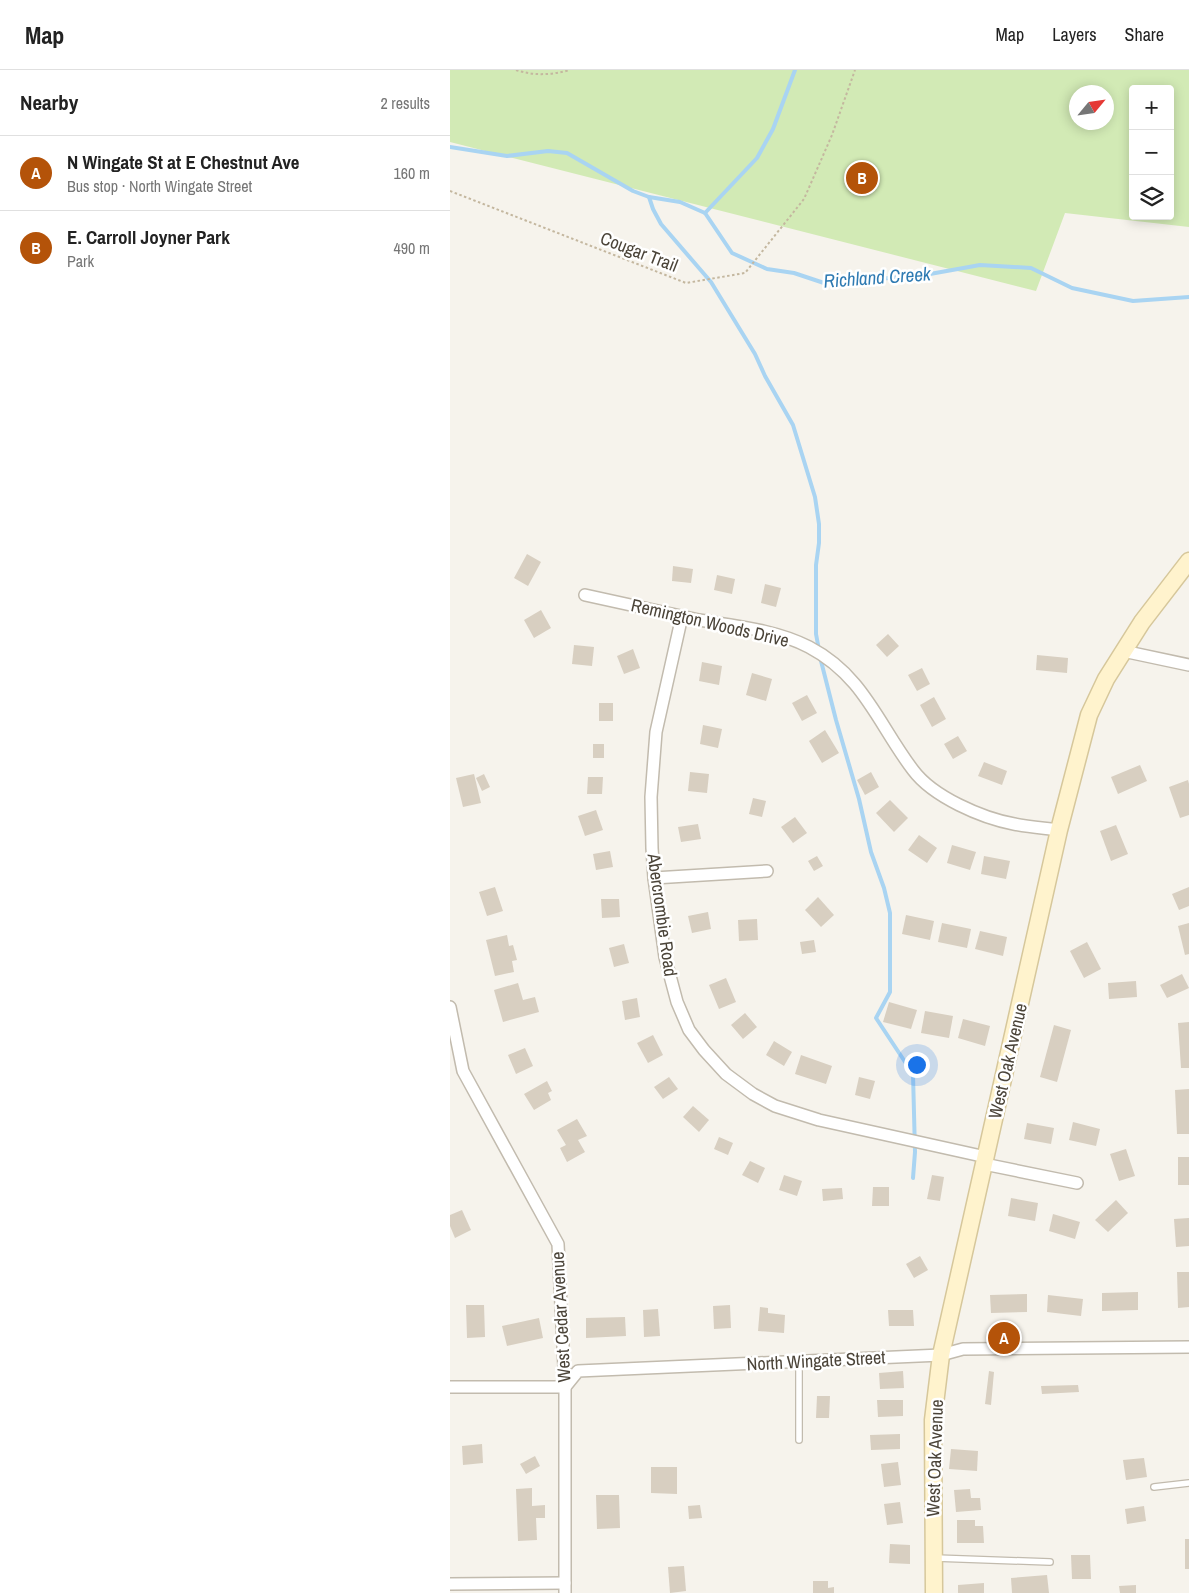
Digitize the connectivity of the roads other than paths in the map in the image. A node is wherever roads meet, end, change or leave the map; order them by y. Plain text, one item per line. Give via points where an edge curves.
1 (1189, 561) edge
2 (585, 594) dead end
3 (682, 616) junction
4 (1122, 651) junction
5 (1189, 665) edge
6 (1059, 830) junction
7 (767, 871) dead end
8 (654, 878) junction
9 (450, 1007) edge
10 (985, 1160) junction
11 (1077, 1184) dead end
12 (1189, 1347) edge
13 (941, 1355) junction
14 (799, 1362) junction
15 (565, 1387) junction
16 (450, 1388) edge
17 (799, 1440) dead end
18 (1189, 1483) edge
19 (1154, 1486) dead end
20 (933, 1558) junction
21 (1050, 1562) dead end
22 (450, 1584) edge
23 (565, 1588) edge
24 (934, 1593) edge

1 - 4 street, West Oak Avenue
2 - 3 street, Remington Woods Drive
3 - 6 street, Remington Woods Drive via 776,634 809,647 840,668 863,693 913,771 931,788 971,811 1012,824
3 - 8 street, Abercrombie Road via 656,732 652,797
4 - 5 street
4 - 6 street, West Oak Avenue via 1089,715
6 - 10 street, West Oak Avenue
7 - 8 street
8 - 10 street, Abercrombie Road via 665,957 677,1002 689,1030 726,1074 775,1106 819,1120
9 - 15 street, West Cedar Avenue via 463,1071 558,1244
10 - 11 street, Abercrombie Road
10 - 13 street, West Oak Avenue
12 - 13 street, North Wingate Street via 963,1349
13 - 14 street, North Wingate Street
13 - 20 street, West Oak Avenue via 933,1420
14 - 15 street, North Wingate Street via 578,1371
14 - 17 lane
15 - 16 street
15 - 23 street, West Cedar Avenue
18 - 19 lane
20 - 21 lane
20 - 24 street, West Oak Avenue
22 - 23 street

